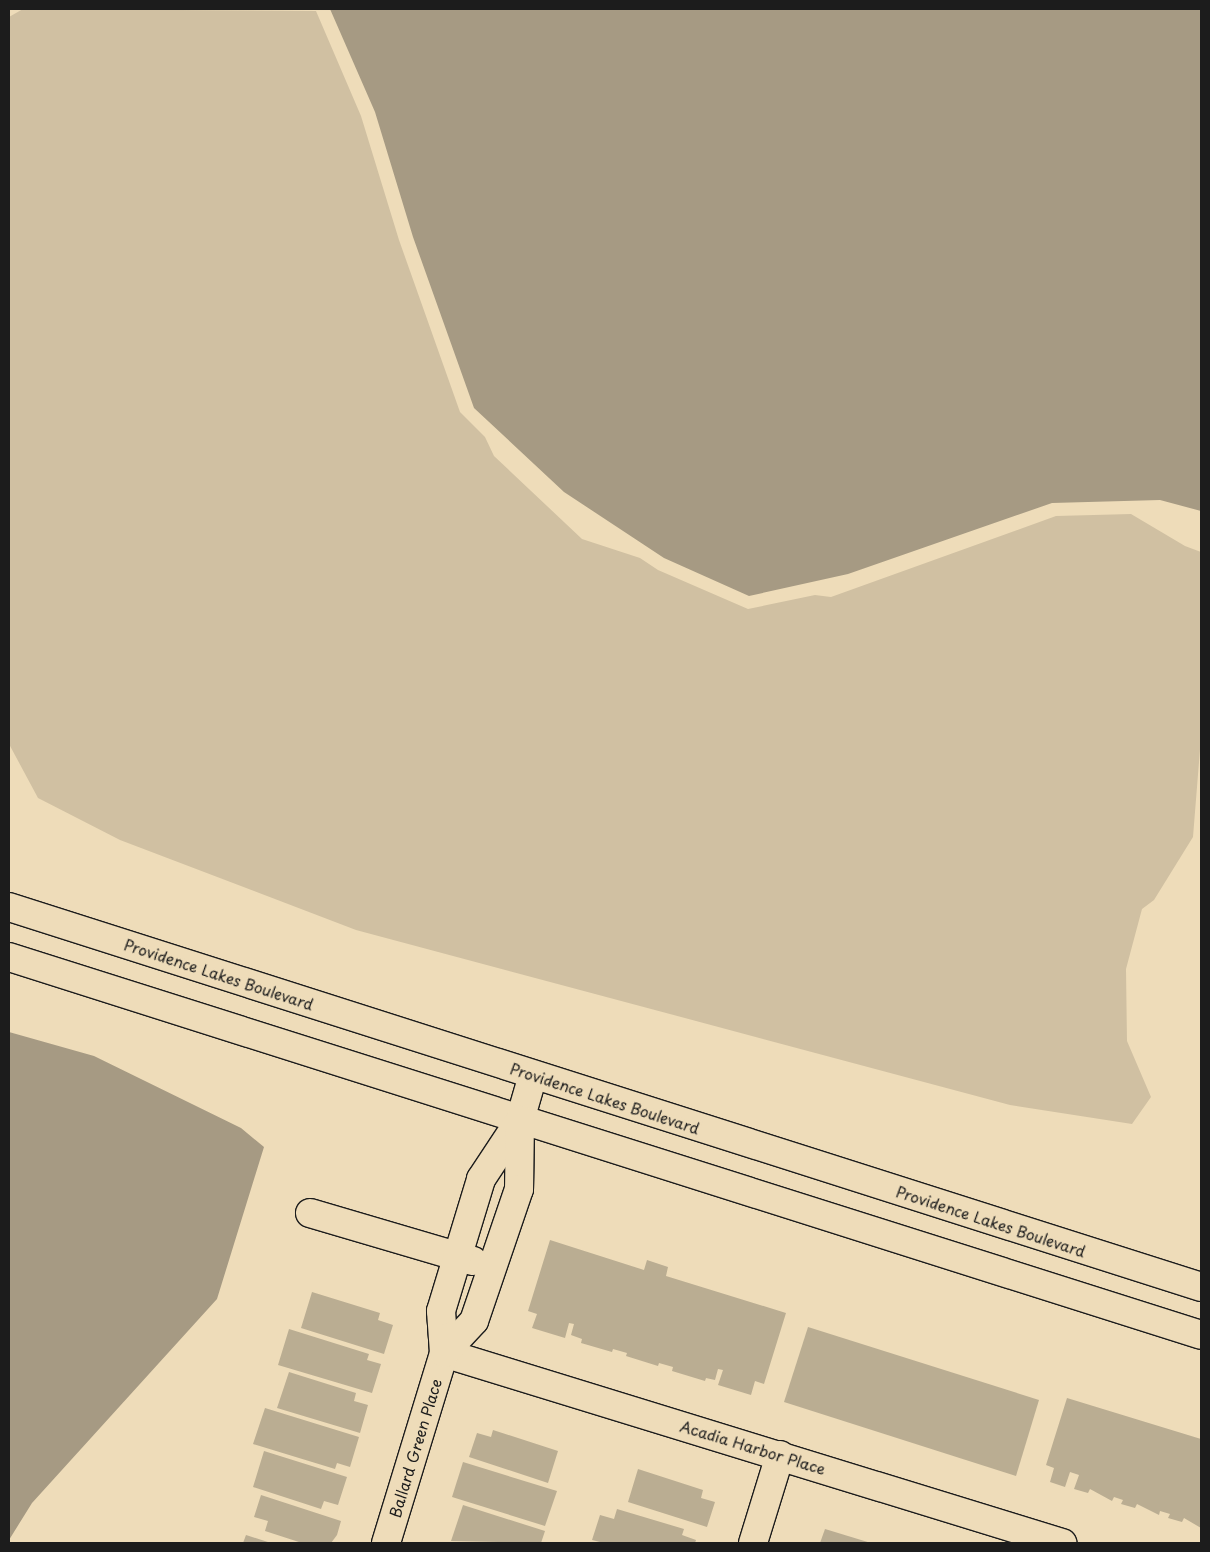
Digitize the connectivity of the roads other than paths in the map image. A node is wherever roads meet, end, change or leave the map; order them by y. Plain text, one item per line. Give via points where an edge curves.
1 (9, 907) edge
2 (9, 957) edge
3 (534, 1075) junction
4 (520, 1120) junction
5 (310, 1213) dead end
6 (456, 1257) junction
7 (491, 1267) junction
8 (1201, 1287) edge
9 (1201, 1335) edge
10 (444, 1353) junction
11 (780, 1455) junction
12 (386, 1543) edge
13 (753, 1543) edge
14 (1062, 1543) edge

1 - 3 street, Providence Lakes Boulevard
2 - 4 street
3 - 4 street
3 - 8 street, Providence Lakes Boulevard
4 - 6 street via 481,1179
4 - 7 street via 519,1189
4 - 9 street
5 - 6 street
6 - 7 street
6 - 10 street via 441,1311
7 - 10 street via 474,1321
10 - 11 street, Acadia Harbor Place
10 - 12 street, Ballard Green Place
11 - 13 street
11 - 14 street, Acadia Harbor Place

